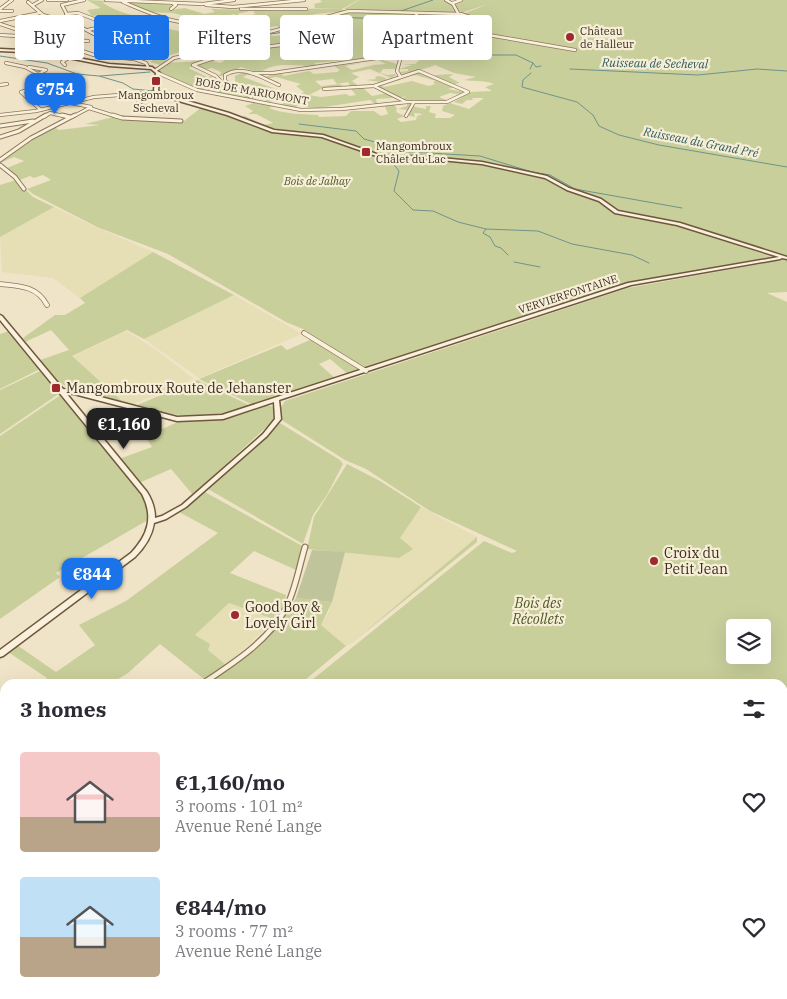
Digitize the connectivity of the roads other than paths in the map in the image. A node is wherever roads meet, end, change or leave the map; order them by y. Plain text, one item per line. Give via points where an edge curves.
1 (12, 0) edge
2 (42, 0) edge
3 (48, 0) edge
4 (73, 0) edge
5 (84, 0) edge
6 (106, 0) edge
7 (133, 0) edge
8 (234, 0) edge
9 (304, 0) edge
10 (446, 0) edge
11 (461, 0) edge
12 (52, 1) junction
13 (67, 1) edge
14 (28, 2) dead end
15 (123, 2) junction
16 (171, 3) junction
17 (203, 4) junction
18 (452, 4) junction
19 (33, 5) junction
20 (62, 8) junction
21 (220, 8) junction
22 (171, 9) dead end
23 (306, 9) dead end
24 (0, 10) edge
25 (12, 11) dead end
26 (40, 13) junction
27 (408, 13) junction
28 (458, 13) junction
29 (66, 14) joint
30 (31, 15) edge
31 (46, 15) edge
32 (416, 15) edge
33 (15, 19) edge
34 (179, 22) edge
35 (0, 23) edge
36 (15, 29) edge
37 (84, 29) edge
38 (87, 30) junction
39 (270, 33) edge
40 (94, 34) edge
41 (0, 35) edge
42 (15, 36) edge
43 (84, 41) edge
44 (88, 41) dead end
45 (0, 50) edge
46 (575, 50) dead end
47 (15, 51) edge
48 (179, 57) edge
49 (65, 60) edge
50 (84, 60) edge
51 (136, 60) edge
52 (211, 60) edge
53 (6, 63) dead end
54 (65, 64) dead end
55 (27, 67) junction
56 (148, 67) junction
57 (157, 71) junction
58 (250, 73) junction
59 (38, 74) junction
60 (400, 76) junction
61 (57, 82) junction
62 (7, 84) dead end
63 (0, 85) edge
64 (279, 85) dead end
65 (230, 86) junction
66 (374, 86) junction
67 (324, 89) dead end
68 (157, 91) junction
69 (149, 92) junction
70 (31, 100) junction
71 (260, 101) junction
72 (68, 102) junction
73 (407, 102) junction
74 (414, 102) junction
75 (89, 108) junction
76 (41, 110) junction
77 (175, 112) dead end
78 (0, 116) edge
79 (406, 116) dead end
80 (71, 117) junction
81 (36, 120) junction
82 (181, 121) dead end
83 (0, 126) edge
84 (0, 137) edge
85 (0, 160) edge
86 (0, 165) edge
87 (24, 189) dead end
88 (785, 258) edge
89 (0, 284) edge
90 (47, 306) dead end
91 (0, 317) edge
92 (304, 333) dead end
93 (366, 372) junction
94 (60, 389) junction
95 (278, 401) junction
96 (152, 521) junction
97 (305, 547) dead end
98 (0, 654) edge
99 (209, 679) edge

1 - 24 street
2 - 19 street
3 - 12 street
4 - 5 street
4 - 13 street
6 - 15 street
7 - 15 street
7 - 16 street
8 - 17 street
9 - 21 street
10 - 18 street
11 - 18 street
12 - 13 street
12 - 20 street
13 - 20 street
14 - 19 street
15 - 34 street
16 - 17 street
16 - 22 street via 176,6
17 - 21 street
18 - 28 street
19 - 26 street
20 - 29 street
21 - 23 street
24 - 25 street
26 - 30 street
26 - 31 street
27 - 28 street
27 - 32 street
27 - 39 street via 349,11
28 - 46 street via 478,20 474,30 477,34
29 - 38 street via 78,13 84,18 105,21 110,25
33 - 35 street
35 - 36 street
37 - 38 street
38 - 40 street
41 - 42 street
43 - 44 street
45 - 47 main road
48 - 57 street
49 - 54 street via 62,62
50 - 56 main road via 114,66
51 - 56 street
52 - 65 street via 193,66
53 - 55 street
55 - 59 street
55 - 59 street via 46,70
56 - 57 main road
57 - 68 main road
57 - 71 street, BOIS DE MARIOMONT via 190,88
58 - 60 street via 337,65 392,55 401,56 397,71
58 - 64 street
58 - 65 street via 239,70 228,73 224,78
59 - 61 street via 32,78
60 - 66 street, BOIS DE MARIOMONT
60 - 74 street, BOIS DE MARIOMONT via 422,71 468,92 449,102
61 - 70 street via 21,92
61 - 70 street via 73,88
62 - 63 street
65 - 71 street
66 - 67 street, BOIS DE MARIOMONT
66 - 73 street, BOIS DE MARIOMONT
68 - 69 street
68 - 88 main road, VERVIERFONTAINE via 273,131 324,136 384,158 417,157 482,163 546,177 570,190 597,198 617,212 678,224
69 - 72 street
69 - 77 street via 138,104 157,111
70 - 76 street
71 - 73 street, BOIS DE MARIOMONT via 286,108 314,110
72 - 75 street via 89,105
72 - 76 street
73 - 74 street, BOIS DE MARIOMONT
74 - 79 street
75 - 80 street
75 - 82 street via 122,118
76 - 78 street
80 - 81 street via 52,113
80 - 85 street via 31,138
81 - 83 street
81 - 84 street via 19,131
86 - 87 street
88 - 93 main road, VERVIERFONTAINE via 630,284
89 - 90 street via 34,289
91 - 94 main road
92 - 93 street
93 - 95 main road, VERVIERFONTAINE
94 - 95 main road, VERVIERFONTAINE via 169,417 193,420 228,416
94 - 96 main road via 145,493
95 - 96 main road via 278,417 269,431 184,506
96 - 98 main road via 145,540 130,558
97 - 99 street via 281,617 252,646

